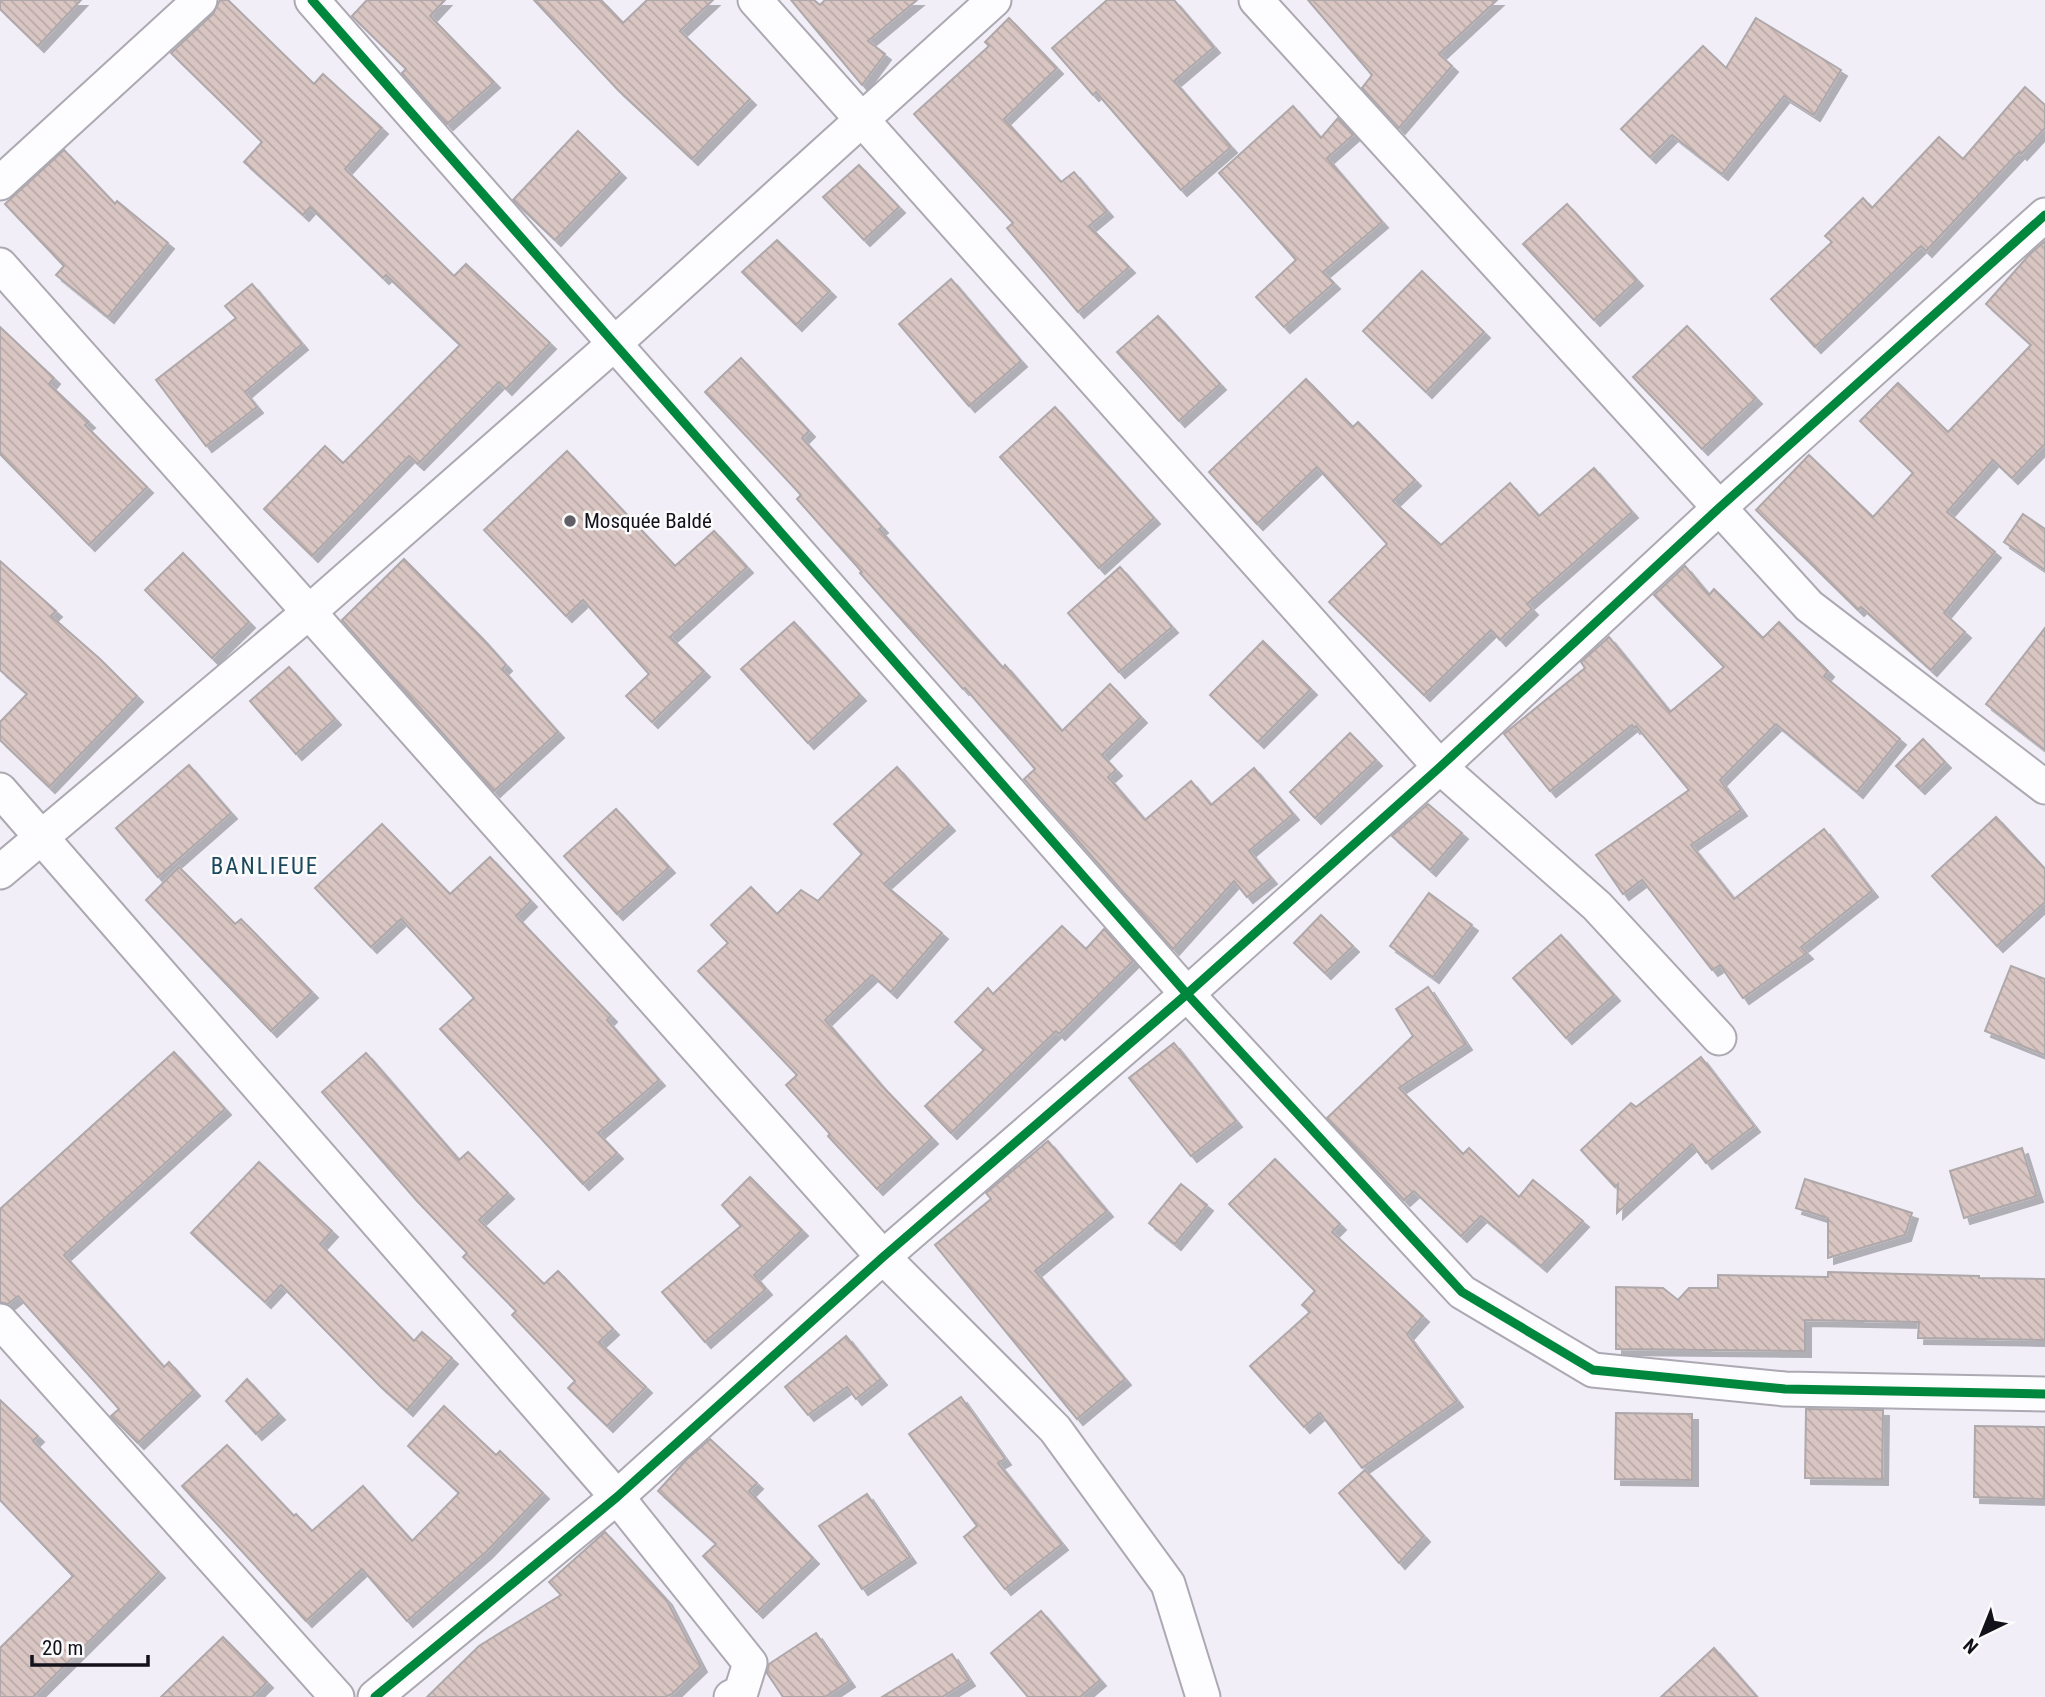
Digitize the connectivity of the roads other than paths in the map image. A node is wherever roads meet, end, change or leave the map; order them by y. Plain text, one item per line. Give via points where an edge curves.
1 (200, 0) edge
2 (312, 0) edge
3 (755, 0) edge
4 (994, 0) edge
5 (1256, 0) edge
6 (863, 119) junction
7 (0, 183) edge
8 (2041, 226) edge
9 (0, 265) edge
10 (614, 344) junction
11 (1719, 508) junction
12 (309, 612) junction
13 (1440, 767) junction
14 (2045, 787) edge
15 (0, 790) edge
16 (41, 838) junction
17 (0, 872) edge
18 (1187, 994) junction
19 (1719, 1038) dead end
20 (883, 1257) junction
21 (0, 1321) edge
22 (2045, 1394) edge
23 (617, 1497) junction
24 (337, 1697) edge
25 (375, 1697) edge
26 (731, 1697) edge
27 (1203, 1697) edge

1 - 7 street
2 - 10 street
3 - 6 street
4 - 6 street
5 - 11 street
6 - 10 street
6 - 13 street
8 - 11 street
9 - 12 street
10 - 12 street
10 - 18 street
11 - 13 street
11 - 14 street via 1809,606
12 - 16 street
12 - 20 street
13 - 18 street
13 - 19 street via 1597,906
15 - 16 street
16 - 17 street
16 - 23 street
18 - 20 street
18 - 22 street via 1462,1292 1593,1370 1785,1389
20 - 23 street
20 - 27 street via 1055,1429 1168,1584
21 - 24 street
23 - 25 street
23 - 26 street via 750,1663 741,1692

